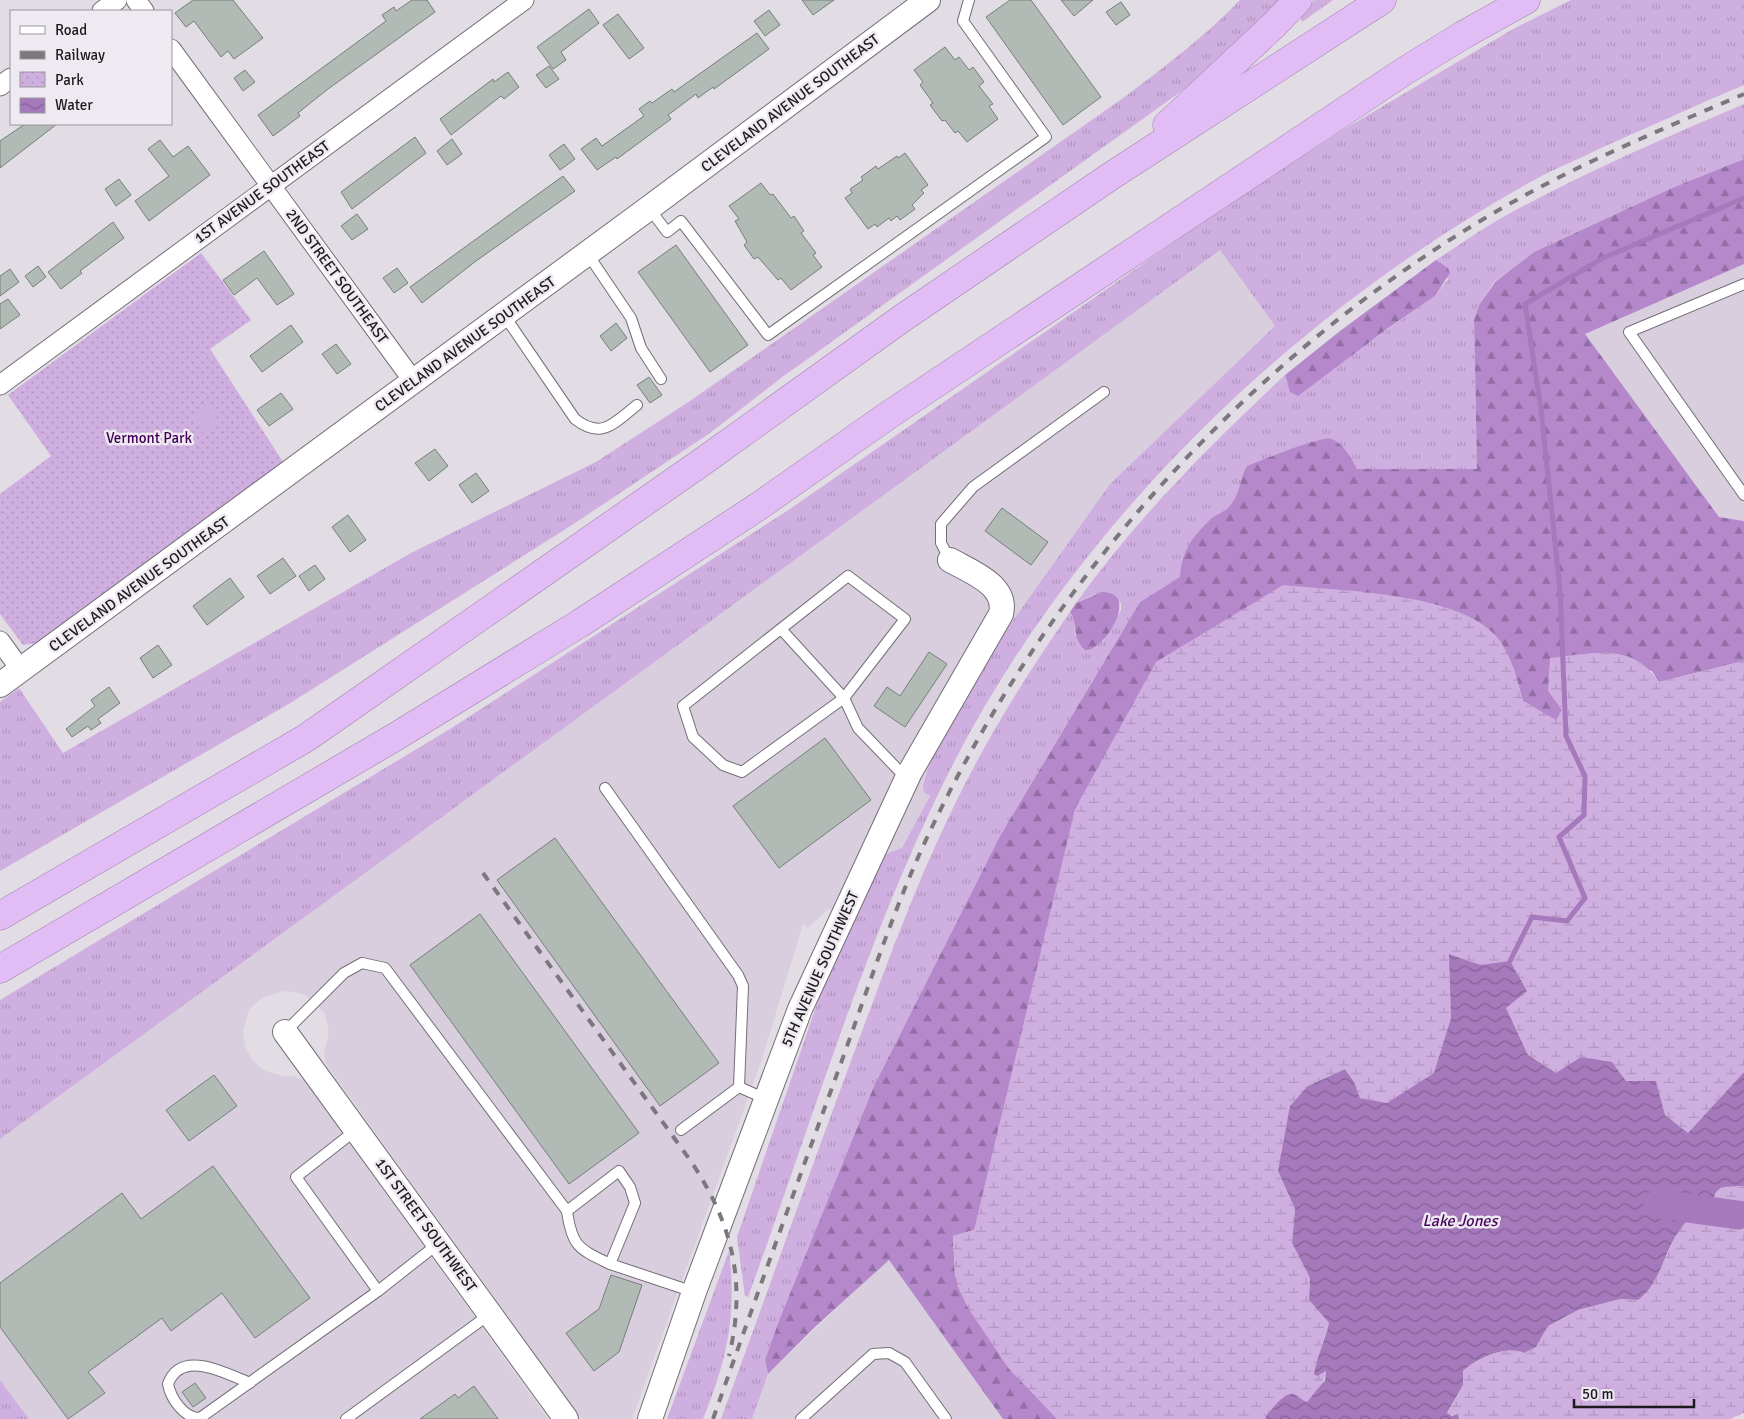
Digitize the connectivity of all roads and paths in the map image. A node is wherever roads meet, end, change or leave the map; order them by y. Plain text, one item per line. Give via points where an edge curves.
1 (117, 0) edge
2 (524, 0) edge
3 (928, 0) edge
4 (970, 0) edge
5 (1298, 0) edge
6 (1382, 0) edge
7 (1505, 0) edge
8 (1526, 0) edge
9 (103, 10) edge
10 (172, 50) edge
11 (1403, 72) junction
12 (1111, 176) junction
13 (271, 186) junction
14 (649, 208) junction
15 (587, 253) junction
16 (1744, 284) edge
17 (504, 314) junction
18 (661, 379) dead end
19 (414, 382) junction
20 (0, 385) edge
21 (1104, 392) dead end
22 (638, 405) dead end
23 (1744, 495) edge
24 (950, 560) joint
25 (781, 629) junction
26 (0, 641) edge
27 (21, 670) junction
28 (0, 685) edge
29 (844, 698) junction
30 (907, 779) junction
31 (605, 788) dead end
32 (0, 916) edge
33 (0, 969) edge
34 (285, 1032) joint
35 (739, 1087) junction
36 (766, 1099) junction
37 (356, 1130) junction
38 (681, 1130) dead end
39 (566, 1211) junction
40 (438, 1243) junction
41 (610, 1264) junction
42 (378, 1291) junction
43 (694, 1292) junction
44 (490, 1314) junction
45 (250, 1383) junction
46 (346, 1419) edge
47 (566, 1419) edge
48 (650, 1419) edge
49 (801, 1419) edge
50 (946, 1419) edge

1 - 9 street
2 - 13 street, 1ST AVENUE SOUTHEAST
3 - 14 street, CLEVELAND AVENUE SOUTHEAST
4 - 14 lane via 963,21 1046,137 768,334 681,221 667,232
5 - 12 highway
6 - 12 highway
7 - 11 highway
8 - 11 highway
10 - 13 street, 2ND STREET SOUTHEAST
11 - 33 highway via 579,624 403,732
12 - 32 highway via 904,317 306,738
13 - 19 street, 2ND STREET SOUTHEAST
13 - 20 street, 1ST AVENUE SOUTHEAST
14 - 15 street, CLEVELAND AVENUE SOUTHEAST
15 - 17 street, CLEVELAND AVENUE SOUTHEAST
15 - 18 lane via 632,318 641,348
16 - 23 lane via 1629,332
17 - 19 street, CLEVELAND AVENUE SOUTHEAST
17 - 22 lane via 575,419 586,428 599,430 613,424
19 - 27 street, CLEVELAND AVENUE SOUTHEAST
21 - 24 lane via 973,488 941,524 941,544
24 - 30 street, 5TH AVENUE SOUTHWEST via 992,586 1000,594 1003,606 996,624
25 - 29 lane
25 - 29 lane via 848,576 905,619
25 - 29 lane via 683,706 694,737 723,765 742,772
26 - 27 street
27 - 28 street, CLEVELAND AVENUE SOUTHEAST
29 - 30 lane via 858,728
30 - 36 street, 5TH AVENUE SOUTHWEST via 800,1009
31 - 35 lane via 743,986
34 - 37 street, 1ST STREET SOUTHWEST
34 - 39 lane via 344,973 362,963 385,968
35 - 36 lane
35 - 38 lane
36 - 43 street, 5TH AVENUE SOUTHWEST
37 - 40 street, 1ST STREET SOUTHWEST
37 - 42 lane via 296,1177
39 - 41 lane via 575,1243
39 - 41 lane via 619,1171 630,1187 635,1203
40 - 42 lane
40 - 44 street, 1ST STREET SOUTHWEST
41 - 43 lane
42 - 45 lane
43 - 48 street, 5TH AVENUE SOUTHWEST
44 - 46 lane
44 - 47 street, 1ST STREET SOUTHWEST
45 - 45 lane via 200,1418 183,1411 172,1397 168,1384 172,1376 187,1366 204,1364
49 - 50 lane via 873,1354 889,1353 905,1362

